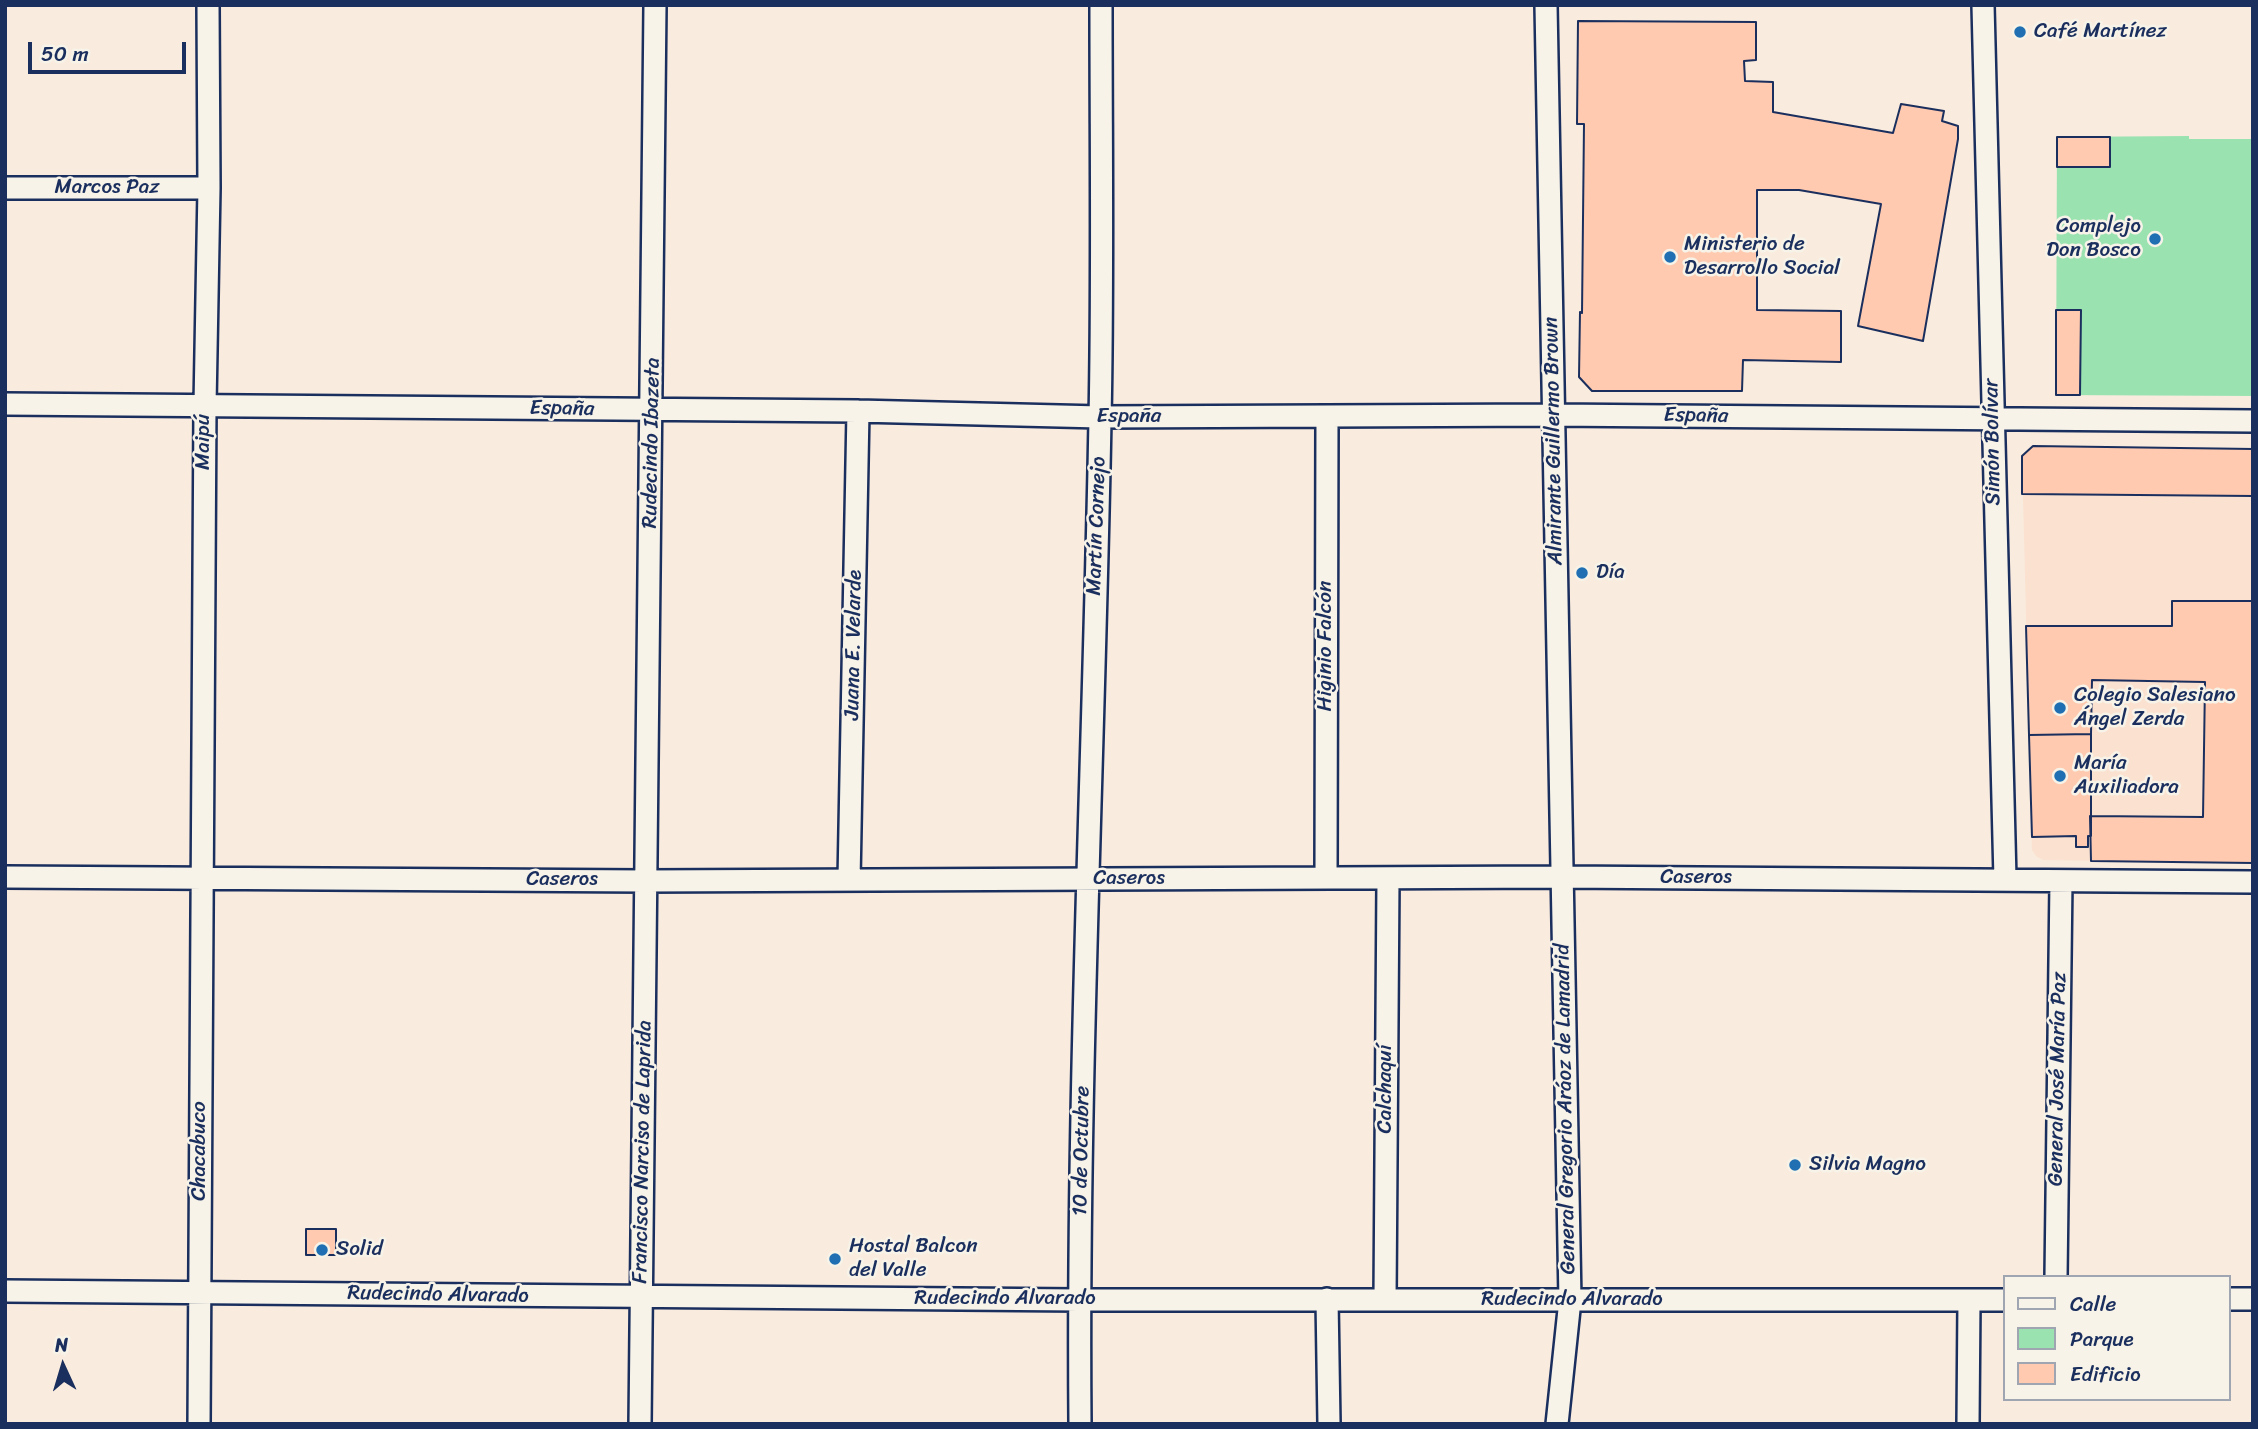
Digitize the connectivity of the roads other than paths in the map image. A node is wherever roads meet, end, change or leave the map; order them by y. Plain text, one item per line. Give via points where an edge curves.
1 (208, 5) edge
2 (655, 5) edge
3 (1101, 5) edge
4 (1546, 5) edge
5 (1983, 5) edge
6 (5, 188) edge
7 (209, 188) junction
8 (5, 404) edge
9 (205, 405) junction
10 (653, 410) junction
11 (858, 411) junction
12 (1553, 415) junction
13 (1327, 416) junction
14 (1100, 417) junction
15 (1993, 419) junction
16 (2253, 421) edge
17 (5, 877) edge
18 (1326, 877) junction
19 (1562, 877) junction
20 (201, 878) junction
21 (1388, 878) junction
22 (1087, 879) junction
23 (2005, 879) junction
24 (849, 880) junction
25 (645, 881) junction
26 (2061, 881) junction
27 (2253, 882) edge
28 (2056, 1275) edge
29 (5, 1291) edge
30 (199, 1292) junction
31 (641, 1297) junction
32 (1326, 1299) junction
33 (1385, 1299) junction
34 (2230, 1299) edge
35 (2253, 1299) edge
36 (1079, 1300) junction
37 (1570, 1300) junction
38 (1969, 1300) junction
39 (2002, 1300) edge
40 (199, 1424) edge
41 (640, 1424) edge
42 (1080, 1424) edge
43 (1329, 1424) edge
44 (1557, 1424) edge
45 (1968, 1424) edge

1 - 7 street, Maipú
2 - 10 street, Rudecindo Ibazeta
3 - 14 street, Martín Cornejo
4 - 12 street, Almirante Guillermo Brown
5 - 15 street, Simón Bolívar
6 - 7 street, Marcos Paz
7 - 9 street, Maipú
8 - 9 street, España
9 - 10 street, España
9 - 20 street, Maipú
10 - 11 street, España
10 - 25 street, Rudecindo Ibazeta
11 - 14 street, España
11 - 24 street, Juana E. Velarde
12 - 13 street, España
12 - 15 street, España
12 - 19 street, Almirante Guillermo Brown
13 - 14 street, España
13 - 18 street, Higinio Falcón
14 - 22 street, Martín Cornejo
15 - 16 street, España
15 - 23 street, Simón Bolívar
17 - 20 street, Caseros
18 - 21 street, Caseros
18 - 22 street, Caseros
19 - 21 street, Caseros
19 - 23 street, Caseros
19 - 37 street, General Gregorio Aráoz de Lamadrid
20 - 25 street, Caseros
20 - 30 street, Chacabuco
21 - 33 street, Calchaquí
22 - 24 street, Caseros
22 - 36 street, 10 de Octubre
23 - 26 street, Caseros
24 - 25 street, Caseros
25 - 31 street, Francisco Narciso de Laprida
26 - 27 street, Caseros
26 - 28 street, General José María Paz
29 - 30 street, Rudecindo Alvarado
30 - 31 street, Rudecindo Alvarado
30 - 40 street, Chacabuco
31 - 36 street, Rudecindo Alvarado
31 - 41 street, Francisco Narciso de Laprida
32 - 33 street, Rudecindo Alvarado
32 - 36 street, Rudecindo Alvarado
32 - 43 street
33 - 37 street, Rudecindo Alvarado
34 - 35 street
36 - 42 street, 10 de Octubre
37 - 38 street, Rudecindo Alvarado
37 - 44 street, General Gregorio Aráoz de Lamadrid
38 - 39 street, Rudecindo Alvarado
38 - 45 street

